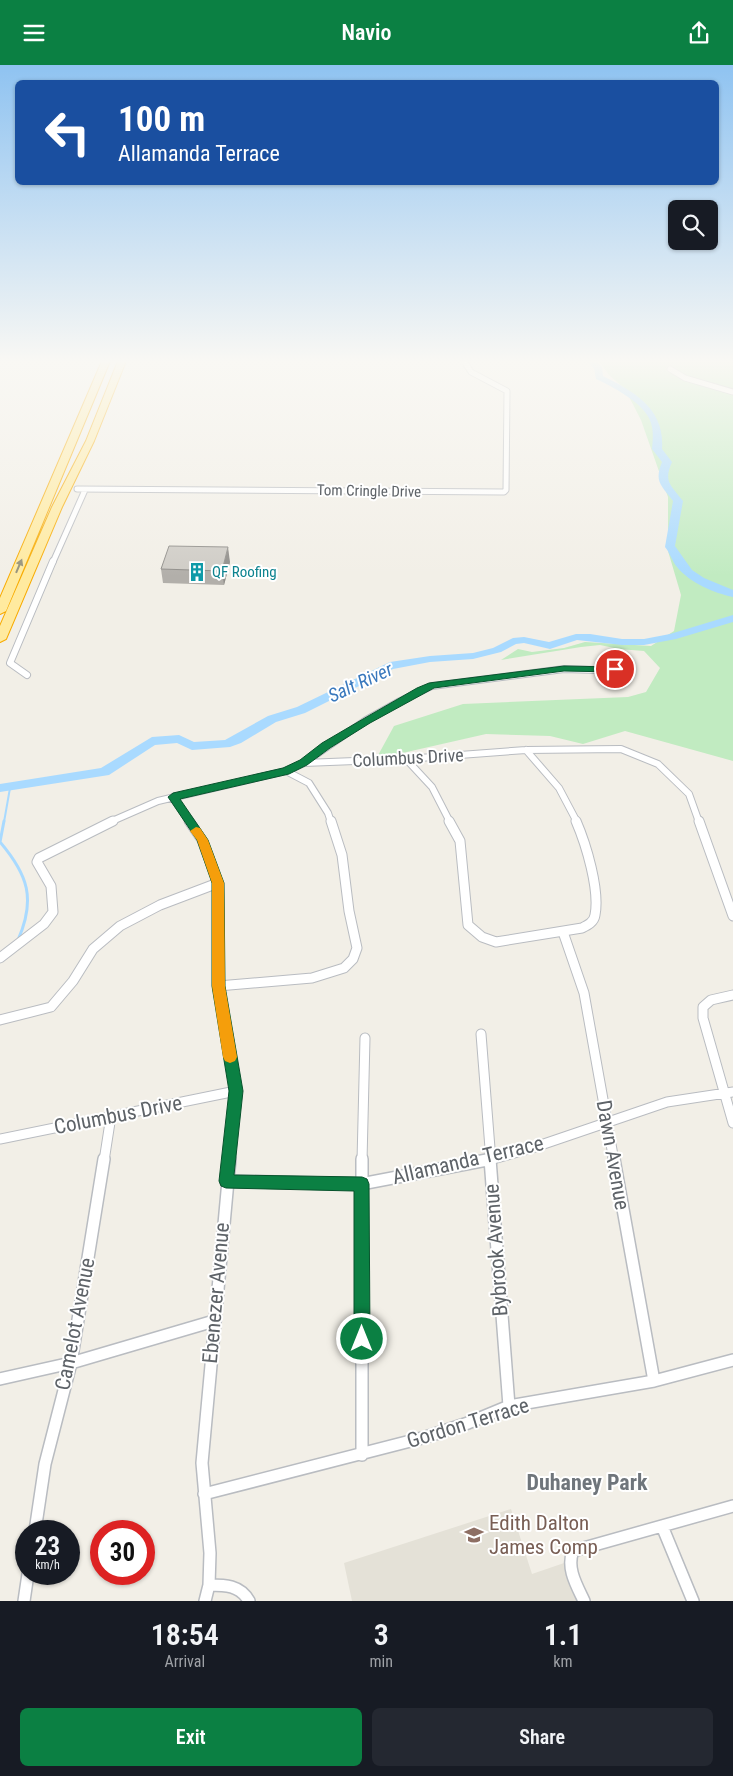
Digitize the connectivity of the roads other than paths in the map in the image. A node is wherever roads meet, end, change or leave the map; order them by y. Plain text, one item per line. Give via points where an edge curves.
1 (76, 433) edge
2 (93, 433) edge
3 (507, 433) edge
4 (81, 489) junction
5 (57, 507) junction
6 (0, 611) edge
7 (0, 639) edge
8 (630, 671) dead end
9 (27, 675) dead end
10 (526, 750) junction
11 (406, 759) junction
12 (304, 763) junction
13 (286, 771) junction
14 (173, 797) junction
15 (218, 883) junction
16 (729, 896) edge
17 (733, 916) edge
18 (563, 932) junction
19 (0, 958) edge
20 (218, 986) junction
21 (733, 995) edge
22 (0, 1020) edge
23 (481, 1034) dead end
24 (366, 1038) dead end
25 (236, 1091) junction
26 (729, 1092) edge
27 (111, 1116) junction
28 (607, 1121) junction
29 (733, 1123) edge
30 (0, 1139) edge
31 (489, 1160) junction
32 (226, 1181) junction
33 (362, 1184) junction
34 (214, 1321) junction
35 (733, 1360) edge
36 (71, 1363) junction
37 (0, 1379) edge
38 (654, 1381) junction
39 (509, 1406) junction
40 (362, 1455) junction
41 (204, 1494) junction
42 (733, 1506) edge
43 (37, 1520) edge
44 (662, 1526) junction
45 (26, 1585) edge
46 (209, 1585) junction
47 (24, 1601) edge
48 (205, 1601) edge
49 (248, 1601) edge
50 (584, 1601) edge
51 (693, 1601) edge

6 -> 1 highway
2 - 5 highway
3 - 4 street, Tom Cringle Drive via 504,492
4 - 5 highway
4 - 9 street via 10,663
5 - 7 highway
8 - 12 street via 564,669 432,686 326,745
10 - 11 street, Columbus Drive
10 - 16 street, Columbus Drive via 621,749 658,764 689,794
10 - 18 street via 559,789 576,818 589,861 595,916 582,928
11 - 12 street, Columbus Drive
11 - 18 street via 432,787 460,841 468,925 473,931 496,942
12 - 13 street, Columbus Drive
13 - 14 street, Columbus Drive
13 - 20 street via 309,783 328,813 342,855 357,949 344,968 312,979
14 - 15 street via 202,840
14 - 19 street, Columbus Drive via 107,823 39,858 37,862 51,886 53,912 44,924
15 - 20 street, Ebenezer Avenue
15 - 22 street via 160,905 120,926 93,949 58,1001 50,1007
16 - 17 street, Columbus Drive
18 - 28 street, Dawn Avenue via 584,993
20 - 25 street, Ebenezer Avenue
21 - 26 street via 711,1000 703,1007 702,1018
23 - 31 street, Bybrook Avenue
24 - 33 street
25 - 27 street, Columbus Drive
25 - 32 street, Ebenezer Avenue
26 - 28 street, Allamanda Terrace via 667,1102
26 - 29 street
27 - 30 street, Columbus Drive
27 - 36 street, Camelot Avenue
28 - 31 street, Allamanda Terrace
28 - 38 street, Dawn Avenue
31 - 33 street, Allamanda Terrace
31 - 39 street, Bybrook Avenue
32 - 33 street, Allamanda Terrace
32 - 34 street, Ebenezer Avenue
33 - 40 street
34 - 36 street
34 - 41 street, Ebenezer Avenue via 202,1463
35 - 38 street, Gordon Terrace
36 - 37 street
36 - 43 street, Camelot Avenue via 45,1464
38 - 39 street, Gordon Terrace
39 - 40 street, Gordon Terrace via 439,1433
40 - 41 street, Gordon Terrace
41 - 46 street, Ebenezer Avenue via 210,1553
42 - 44 street
44 - 50 street via 574,1551 570,1564
44 - 51 street
45 - 47 street
46 - 48 street, Ebenezer Avenue
46 - 49 street via 240,1589

